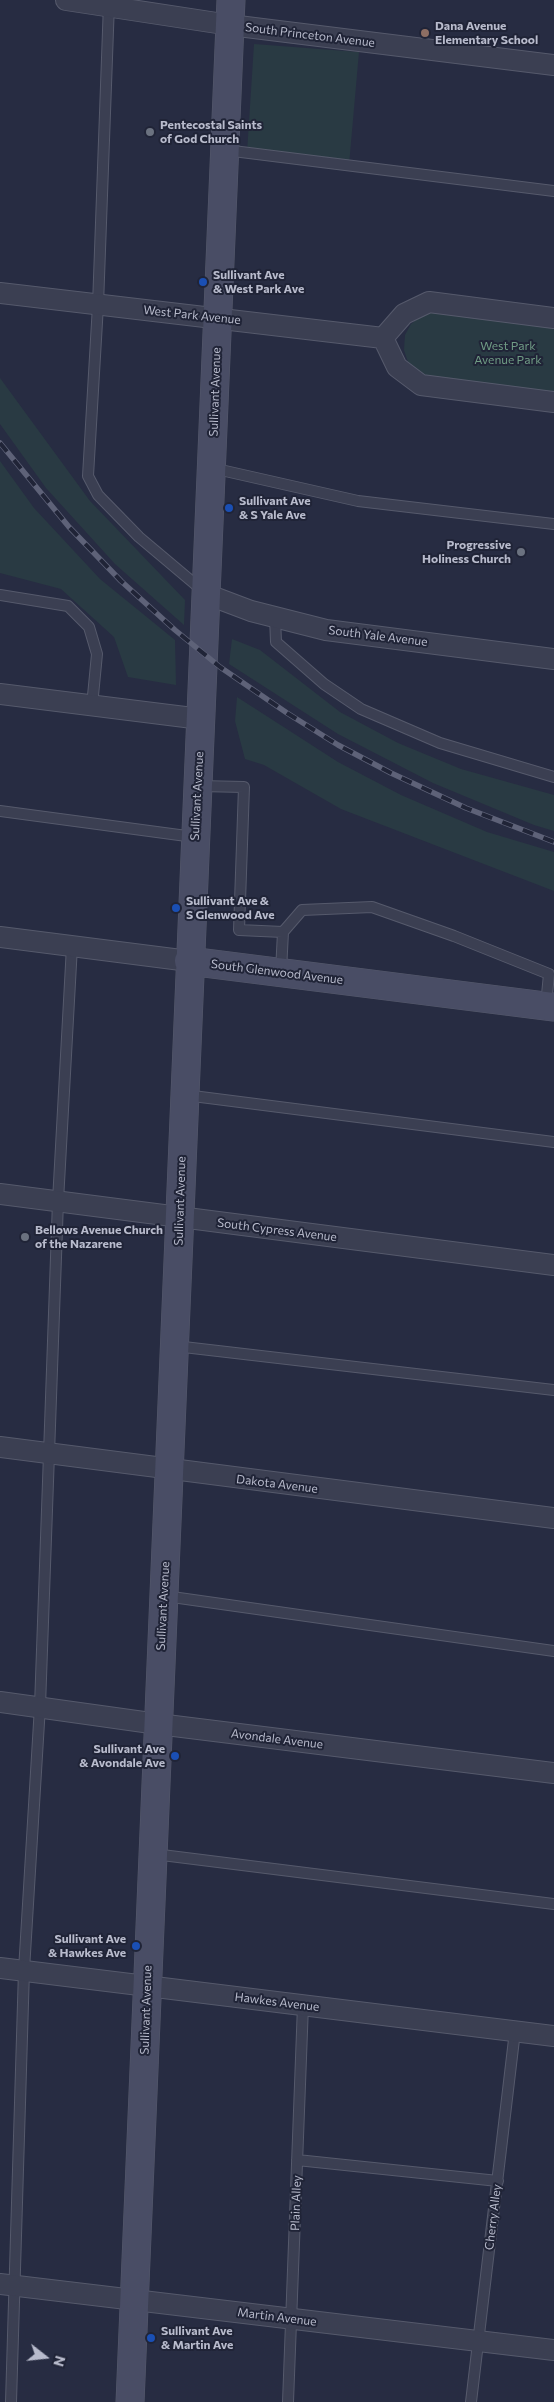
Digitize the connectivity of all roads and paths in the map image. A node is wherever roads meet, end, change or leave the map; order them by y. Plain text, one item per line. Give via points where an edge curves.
1 (66, 0) edge
2 (109, 3) edge
3 (230, 12) edge
4 (554, 65) edge
5 (225, 150) junction
6 (554, 191) edge
7 (0, 294) edge
8 (98, 305) junction
9 (217, 318) junction
10 (554, 318) edge
11 (383, 338) junction
12 (554, 402) edge
13 (212, 468) junction
14 (554, 524) edge
15 (206, 594) junction
16 (0, 595) edge
17 (275, 617) junction
18 (554, 659) edge
19 (0, 694) edge
20 (92, 706) junction
21 (201, 720) junction
22 (554, 777) edge
23 (198, 786) junction
24 (0, 812) edge
25 (195, 837) junction
26 (283, 932) junction
27 (0, 937) edge
28 (72, 946) junction
29 (189, 961) junction
30 (281, 973) junction
31 (550, 1006) edge
32 (184, 1095) junction
33 (554, 1142) edge
34 (0, 1194) edge
35 (58, 1201) junction
36 (179, 1218) junction
37 (554, 1265) edge
38 (174, 1346) junction
39 (554, 1390) edge
40 (0, 1447) edge
41 (48, 1453) junction
42 (170, 1470) junction
43 (554, 1518) edge
44 (164, 1596) junction
45 (554, 1651) edge
46 (0, 1702) edge
47 (40, 1706) junction
48 (158, 1724) junction
49 (554, 1773) edge
50 (153, 1854) junction
51 (554, 1904) edge
52 (0, 1968) edge
53 (24, 1970) junction
54 (148, 1986) junction
55 (303, 2005) junction
56 (515, 2031) junction
57 (554, 2036) edge
58 (297, 2160) junction
59 (498, 2180) junction
60 (7, 2284) edge
61 (135, 2300) junction
62 (292, 2319) junction
63 (479, 2340) junction
64 (554, 2350) edge
65 (11, 2402) edge
66 (130, 2402) edge
67 (288, 2402) edge
68 (471, 2402) edge

1 - 2 street, South Princeton Avenue
2 - 3 street, South Princeton Avenue
2 - 8 lane
3 - 4 street, South Princeton Avenue
3 - 5 street, Sullivant Avenue
5 - 6 lane
5 - 9 street, Sullivant Avenue
7 - 8 street, West Park Avenue
8 - 9 street, West Park Avenue
8 - 15 lane via 88,476 98,495 140,537
9 - 11 street, West Park Avenue
9 - 13 street, Sullivant Avenue
10 - 11 street via 429,302 404,314
11 - 12 street via 398,367 421,385
13 - 14 lane via 358,501
13 - 15 street, Sullivant Avenue
15 - 17 street, South Yale Avenue
15 - 21 street, Sullivant Avenue
16 - 20 lane via 68,606 85,622 97,654
17 - 18 street, South Yale Avenue via 326,630
17 - 22 lane via 276,642 324,684 362,709 440,743
19 - 20 street
20 - 21 street
21 - 23 street, Sullivant Avenue
23 - 25 street, Sullivant Avenue
23 - 26 lane via 244,787 239,930
24 - 25 lane
25 - 29 street, Sullivant Avenue
26 - 30 lane
26 - 31 lane via 302,910 372,908 549,974
27 - 28 street, South Glenwood Avenue
28 - 29 street, South Glenwood Avenue
28 - 35 lane
29 - 30 street, South Glenwood Avenue
29 - 32 street, Sullivant Avenue
30 - 31 street, South Glenwood Avenue
32 - 33 lane
32 - 36 street, Sullivant Avenue
34 - 35 street, South Cypress Avenue
35 - 36 street, South Cypress Avenue
35 - 41 lane
36 - 37 street, South Cypress Avenue
36 - 38 street, Sullivant Avenue
38 - 39 lane
38 - 42 street, Sullivant Avenue
40 - 41 street, Dakota Avenue
41 - 42 street, Dakota Avenue
41 - 47 lane
42 - 43 street, Dakota Avenue
42 - 44 street, Sullivant Avenue
44 - 45 lane
44 - 48 street, Sullivant Avenue
46 - 47 street, Avondale Avenue
47 - 48 street, Avondale Avenue
47 - 53 lane
48 - 49 street, Avondale Avenue
48 - 50 street, Sullivant Avenue
50 - 51 lane
50 - 54 street, Sullivant Avenue
52 - 53 street, Hawkes Avenue
53 - 54 street, Hawkes Avenue
53 - 60 lane
54 - 55 street, Hawkes Avenue
54 - 61 street, Sullivant Avenue
55 - 56 street, Hawkes Avenue
55 - 58 lane, Plain Alley
56 - 57 street, Hawkes Avenue
56 - 59 lane, Cherry Alley
58 - 59 lane
58 - 62 lane, Plain Alley
59 - 63 lane, Cherry Alley
60 - 61 street, Martin Avenue
60 - 65 lane
61 - 62 street, Martin Avenue
61 - 66 street, Sullivant Avenue
62 - 63 street, Martin Avenue
62 - 67 lane, Plain Alley
63 - 64 street, Martin Avenue
63 - 68 lane, Cherry Alley

